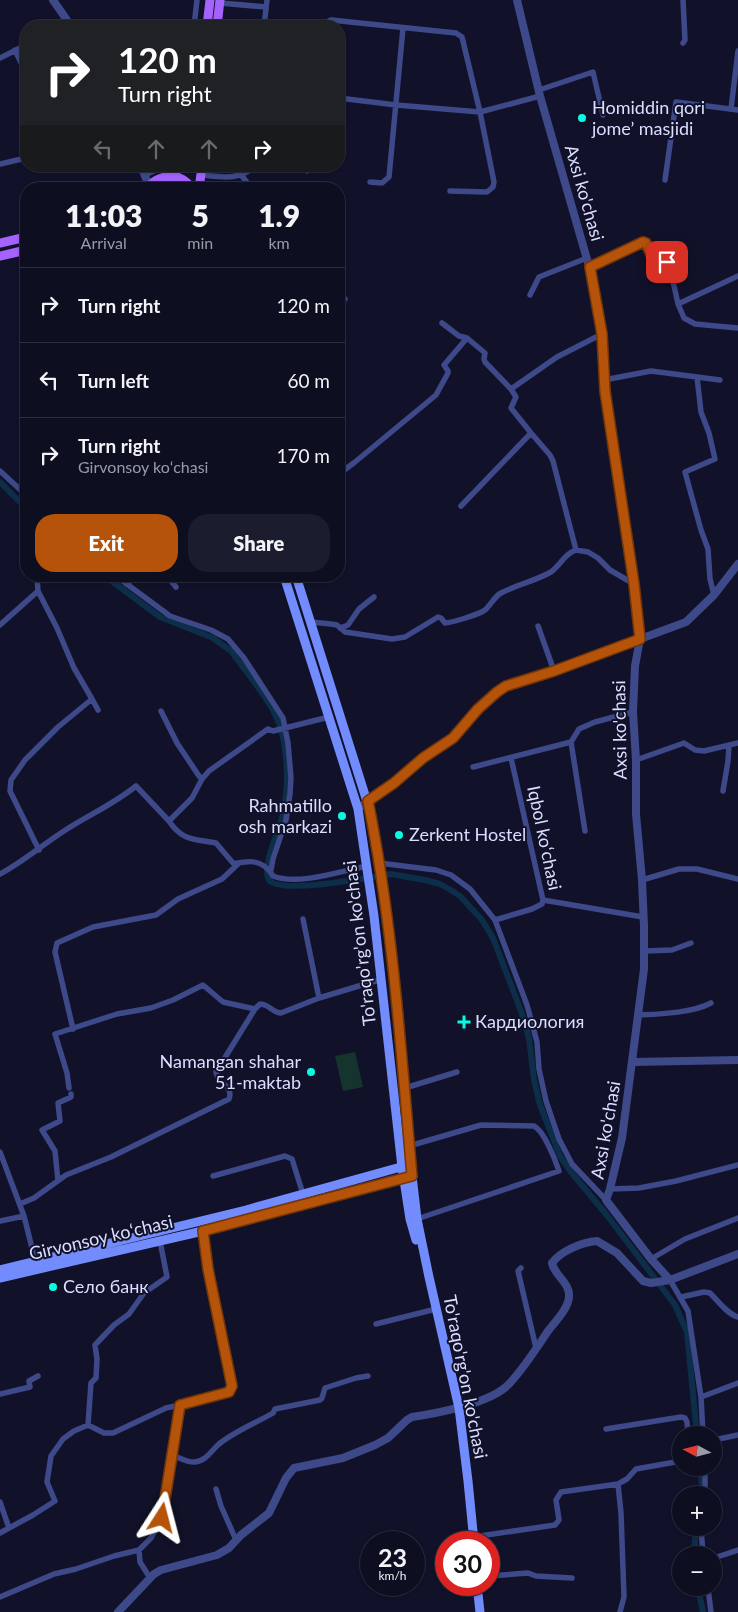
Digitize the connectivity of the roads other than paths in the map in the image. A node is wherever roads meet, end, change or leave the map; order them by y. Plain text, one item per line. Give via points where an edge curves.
1 (53, 0) edge
2 (196, 0) edge
3 (210, 0) edge
4 (267, 0) edge
5 (517, 0) edge
6 (684, 0) edge
7 (220, 1) edge
8 (266, 7) junction
9 (65, 20) edge
10 (194, 20) edge
11 (207, 20) edge
12 (218, 20) edge
13 (265, 20) edge
14 (345, 22) edge
15 (403, 28) junction
16 (683, 43) dead end
17 (20, 48) edge
18 (15, 50) junction
19 (738, 51) edge
20 (0, 58) edge
21 (20, 60) edge
22 (540, 93) junction
23 (345, 99) edge
24 (396, 106) junction
25 (731, 109) junction
26 (738, 110) edge
27 (480, 112) junction
28 (603, 115) dead end
29 (20, 159) edge
30 (0, 164) edge
31 (144, 172) edge
32 (152, 172) edge
33 (174, 172) edge
34 (207, 172) edge
35 (246, 172) edge
36 (145, 175) junction
37 (168, 176) junction
38 (242, 176) junction
39 (665, 180) dead end
40 (147, 182) edge
41 (155, 182) edge
42 (185, 182) edge
43 (247, 182) edge
44 (370, 182) dead end
45 (450, 191) dead end
46 (20, 238) edge
47 (0, 243) edge
48 (20, 251) edge
49 (0, 256) edge
50 (588, 258) junction
51 (590, 267) junction
52 (738, 276) edge
53 (530, 295) dead end
54 (678, 304) junction
55 (442, 323) dead end
56 (738, 328) edge
57 (602, 334) junction
58 (467, 338) junction
59 (697, 377) junction
60 (604, 380) junction
61 (720, 380) dead end
62 (511, 389) junction
63 (531, 434) junction
64 (345, 470) edge
65 (0, 471) edge
66 (20, 488) edge
67 (461, 506) dead end
68 (576, 550) junction
69 (738, 564) edge
70 (37, 582) edge
71 (124, 582) edge
72 (129, 582) edge
73 (172, 582) edge
74 (286, 582) edge
75 (298, 582) edge
76 (126, 584) junction
77 (634, 584) junction
78 (176, 587) dead end
79 (38, 591) junction
80 (714, 595) junction
81 (374, 598) dead end
82 (311, 622) junction
83 (0, 625) edge
84 (538, 626) dead end
85 (340, 628) junction
86 (640, 639) junction
87 (554, 671) junction
88 (92, 699) junction
89 (98, 710) dead end
90 (160, 711) dead end
91 (633, 712) junction
92 (330, 717) junction
93 (283, 729) junction
94 (571, 742) junction
95 (738, 743) edge
96 (729, 746) junction
97 (511, 758) junction
98 (636, 760) junction
99 (473, 767) dead end
100 (202, 778) junction
101 (723, 791) dead end
102 (368, 801) junction
103 (358, 809) junction
104 (169, 821) junction
105 (585, 831) dead end
106 (39, 850) junction
107 (379, 863) junction
108 (238, 864) junction
109 (367, 866) junction
110 (271, 870) junction
111 (0, 874) edge
112 (738, 878) edge
113 (642, 880) junction
114 (543, 900) junction
115 (643, 917) junction
116 (303, 919) dead end
117 (495, 920) junction
118 (691, 943) dead end
119 (645, 951) junction
120 (382, 980) junction
121 (319, 998) junction
122 (711, 1003) dead end
123 (254, 1009) junction
124 (639, 1015) junction
125 (73, 1029) junction
126 (738, 1060) edge
127 (633, 1062) junction
128 (457, 1072) dead end
129 (405, 1088) junction
130 (409, 1146) junction
131 (0, 1152) edge
132 (738, 1165) edge
133 (406, 1166) junction
134 (213, 1176) dead end
135 (408, 1177) junction
136 (58, 1181) junction
137 (610, 1189) junction
138 (303, 1194) junction
139 (606, 1200) junction
140 (20, 1204) junction
141 (24, 1216) junction
142 (738, 1218) edge
143 (417, 1219) junction
144 (0, 1221) edge
145 (203, 1231) junction
146 (160, 1241) junction
147 (738, 1254) edge
148 (651, 1260) junction
149 (36, 1265) junction
150 (521, 1268) dead end
151 (0, 1270) edge
152 (0, 1278) edge
153 (428, 1278) junction
154 (668, 1280) junction
155 (681, 1297) junction
156 (436, 1309) junction
157 (738, 1317) edge
158 (376, 1324) dead end
159 (536, 1348) junction
160 (38, 1376) dead end
161 (368, 1376) dead end
162 (738, 1383) edge
163 (0, 1394) edge
164 (701, 1396) junction
165 (180, 1405) junction
166 (459, 1408) junction
167 (88, 1426) junction
168 (687, 1426) edge
169 (703, 1426) edge
170 (606, 1429) dead end
171 (738, 1435) edge
172 (722, 1438) edge
173 (172, 1456) junction
174 (672, 1463) edge
175 (618, 1484) junction
176 (216, 1489) dead end
177 (0, 1502) edge
178 (9, 1528) junction
179 (473, 1531) edge
180 (0, 1533) edge
181 (500, 1535) edge
182 (236, 1540) junction
183 (139, 1550) junction
184 (738, 1550) edge
185 (722, 1555) edge
186 (500, 1575) edge
187 (150, 1578) junction
188 (572, 1578) dead end
189 (478, 1596) edge
190 (709, 1596) edge
191 (0, 1597) edge
192 (118, 1612) edge
193 (480, 1612) edge
194 (620, 1612) edge
195 (711, 1612) edge

1 - 9 street
2 - 10 street
3 - 11 main road
4 - 8 street
5 - 22 street, Axsi ko'chasi
6 - 16 street
7 - 8 street
7 - 12 main road
8 - 13 street
14 - 15 street
15 - 24 street
15 - 27 street via 459,34 462,37
17 - 18 street
18 - 20 street
18 - 21 street
19 - 25 street
22 - 27 street
22 - 28 street via 592,72
22 - 50 street, Axsi ko'chasi
23 - 24 street
24 - 27 street
24 - 44 street via 389,177 382,183
25 - 26 street
25 - 39 street via 676,102
27 - 45 street via 493,187 487,192
29 - 30 street
31 - 36 street
32 - 36 street
33 - 37 main road
34 - 38 street
35 - 38 street
36 - 40 street
37 - 41 main road
37 - 42 main road
38 - 43 street
46 - 47 main road
48 - 49 main road
50 - 51 street, Axsi ko'chasi
50 - 53 street via 539,277
51 - 54 street via 644,242 653,259 669,263
51 - 57 street, Axsi ko'chasi
52 - 54 street
54 - 56 street via 684,318 690,322
55 - 58 street
57 - 60 street, Axsi ko'chasi
57 - 62 street via 557,357
58 - 62 street via 485,353 484,360
58 - 64 street via 444,365 448,374 436,395
59 - 60 street via 650,371
59 - 61 street
59 - 80 street via 701,412 715,459 685,472 708,549
60 - 77 street, Axsi ko'chasi
62 - 63 street via 516,397 511,408
63 - 67 street
63 - 68 street via 554,461
65 - 66 street
68 - 77 street via 588,552
68 - 85 street via 567,554 550,572 502,592 484,611 447,624 438,617 405,637 392,639 346,632
69 - 80 street
70 - 79 street
71 - 76 street
72 - 76 street
73 - 78 street
74 - 92 main road, To'raqo'rg'on ko'chasi
75 - 82 main road, To'raqo'rg'on ko'chasi
76 - 93 street via 170,616 228,639 273,701 283,718
77 - 86 street, Axsi ko'chasi
79 - 83 street
79 - 88 street
80 - 86 street via 686,622
81 - 85 street via 359,609 348,625
82 - 85 street via 338,625
82 - 102 main road, To'raqo'rg'on ko'chasi
84 - 87 street
86 - 87 street
86 - 91 street, Axsi ko'chasi
87 - 102 street via 506,686 497,692 453,738
88 - 89 street
88 - 106 street via 40,743 10,781 10,791
90 - 100 street via 177,743
91 - 94 street via 579,729
91 - 98 street, Axsi ko'chasi
92 - 93 street
92 - 103 main road, To'raqo'rg'on ko'chasi
93 - 100 street via 273,732 268,729
93 - 110 street via 291,778 290,794
94 - 97 street
94 - 105 street
95 - 96 street
96 - 98 street via 700,751 684,743
96 - 101 street
97 - 99 street
97 - 114 street, Iqbol koʻchasi
98 - 113 street, Axsi ko'chasi via 636,814
100 - 104 street via 192,798
102 - 103 street
102 - 107 main road, To'raqo'rg'on ko'chasi
103 - 109 main road, To'raqo'rg'on ko'chasi
104 - 106 street via 136,786
104 - 108 street via 181,834 200,842 216,843 233,863
106 - 111 street
107 - 117 street via 451,875 470,889
107 - 129 main road, To'raqo'rg'on ko'chasi via 398,1005
108 - 110 street via 248,861 263,864
108 - 125 street via 222,878 178,899 156,915 92,927 57,943 55,952
109 - 110 street via 290,880 274,876
109 - 120 main road, To'raqo'rg'on ko'chasi
112 - 113 street via 697,869 679,869
113 - 115 street, Axsi ko'chasi
114 - 115 street
114 - 117 street, Iqbol koʻchasi via 532,909
115 - 119 street, Axsi ko'chasi
116 - 121 street
117 - 139 street via 527,1005 537,1042 546,1101 559,1139 572,1164
118 - 119 street via 672,950
119 - 124 street, Axsi ko'chasi
120 - 121 street
120 - 133 main road, To'raqo'rg'on ko'chasi
121 - 123 street via 281,1013 262,1004
122 - 124 street via 705,1007 664,1014
123 - 125 street via 223,1002 203,985 151,1008 117,1014
123 - 136 street via 216,1072 230,1089 229,1099
124 - 127 street, Axsi ko'chasi
125 - 136 street via 54,1036 71,1096 58,1104 60,1121 42,1130 55,1151
126 - 127 street
127 - 137 street, Axsi ko'chasi via 622,1138
128 - 129 street
129 - 130 main road, To'raqo'rg'on ko'chasi
130 - 133 main road, To'raqo'rg'on ko'chasi
130 - 143 street via 480,1124 534,1126 543,1136 559,1171
131 - 140 street
132 - 137 street via 648,1186
133 - 135 main road
133 - 138 main road, Girvonsoy koʻchasi
134 - 138 street via 285,1156 292,1159
135 - 143 main road, To'raqo'rg'on ko'chasi
135 - 145 main road, Girvonsoy koʻchasi
135 - 153 main road, To'raqo'rg'on ko'chasi via 410,1219
136 - 140 street
137 - 139 street, Axsi ko'chasi
138 - 149 main road, Girvonsoy koʻchasi
139 - 148 street
140 - 141 street
141 - 144 street
141 - 149 street
142 - 148 street via 684,1239
143 - 153 main road, To'raqo'rg'on ko'chasi
145 - 146 main road, Girvonsoy koʻchasi
145 - 165 street via 232,1386 229,1392
146 - 149 main road, Girvonsoy koʻchasi
146 - 167 street via 167,1277 144,1293 125,1318 95,1345 96,1378 91,1383
147 - 154 street
148 - 154 street
149 - 151 main road, Girvonsoy koʻchasi
149 - 152 main road, Girvonsoy koʻchasi
150 - 159 street via 518,1271
153 - 156 main road, To'raqo'rg'on ko'chasi
154 - 155 street
154 - 159 street via 643,1281 617,1253 596,1241 574,1247 552,1263 552,1268 568,1289 569,1298
155 - 157 street via 710,1292
155 - 164 street via 688,1311
156 - 158 street
156 - 166 main road, To'raqo'rg'on ko'chasi
159 - 166 street via 504,1388
160 - 163 street via 29,1381 30,1387
161 - 173 street via 325,1388 320,1400 275,1409 220,1444 202,1460 191,1462
162 - 164 street
164 - 169 street
165 - 167 street via 166,1408 112,1433
165 - 173 street
166 - 179 main road, To'raqo'rg'on ko'chasi
166 - 182 street via 412,1417 388,1438 358,1453 294,1468 269,1512
167 - 178 street via 63,1439 51,1456 47,1482 55,1501
168 - 170 street via 681,1416
171 - 172 street
173 - 183 street via 162,1518 151,1538
174 - 175 street via 636,1469
175 - 181 street via 561,1492 556,1500 559,1520 555,1525
175 - 194 street via 624,1597
176 - 182 street
177 - 178 street
178 - 180 street
182 - 187 street via 217,1555 161,1570
183 - 187 street via 140,1562
183 - 191 street via 54,1574
184 - 185 street
186 - 188 street via 528,1573
187 - 192 street
189 - 193 main road
190 - 195 street

